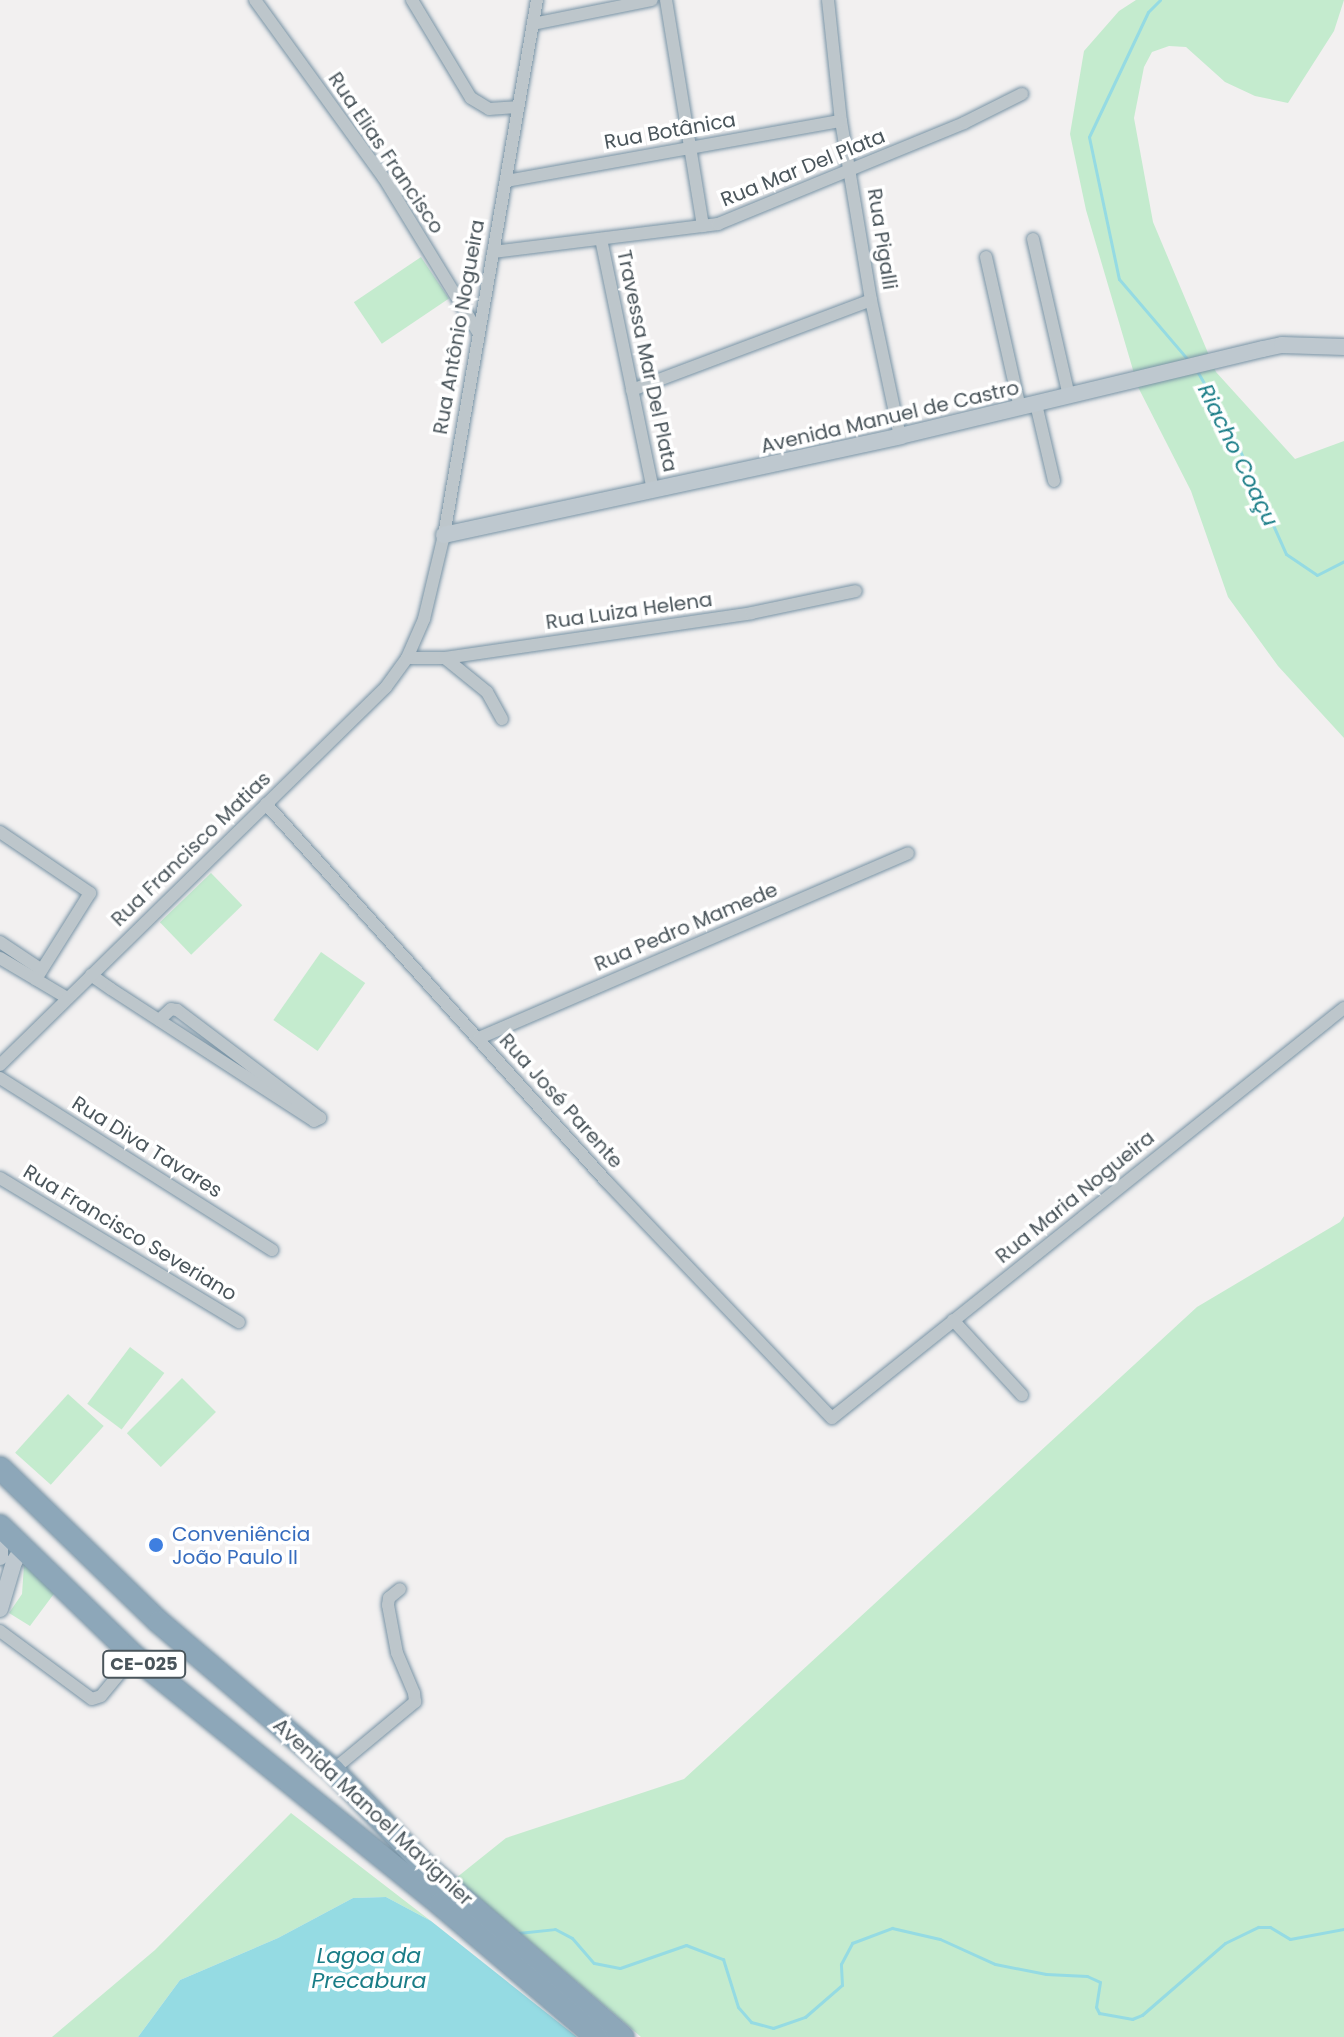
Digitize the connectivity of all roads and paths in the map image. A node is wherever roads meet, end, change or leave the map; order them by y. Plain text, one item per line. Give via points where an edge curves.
1 (255, 0) edge
2 (412, 0) edge
3 (537, 0) edge
4 (652, 0) edge
5 (666, 0) edge
6 (828, 0) edge
7 (533, 24) junction
8 (1022, 94) dead end
9 (516, 107) junction
10 (841, 121) junction
11 (689, 148) junction
12 (850, 171) junction
13 (506, 181) junction
14 (703, 226) junction
15 (601, 239) junction
16 (1033, 239) dead end
17 (493, 252) junction
18 (986, 257) dead end
19 (871, 300) junction
20 (478, 332) junction
21 (1344, 347) edge
22 (632, 390) junction
23 (1069, 396) junction
24 (1028, 406) junction
25 (900, 436) junction
26 (1054, 481) dead end
27 (653, 490) junction
28 (444, 535) junction
29 (856, 591) dead end
30 (407, 658) junction
31 (445, 658) junction
32 (502, 719) dead end
33 (266, 804) junction
34 (0, 832) edge
35 (908, 853) dead end
36 (0, 942) edge
37 (0, 958) edge
38 (39, 974) junction
39 (91, 975) junction
40 (67, 998) junction
41 (1344, 1008) edge
42 (159, 1020) junction
43 (479, 1038) junction
44 (0, 1065) edge
45 (0, 1078) edge
46 (0, 1178) edge
47 (272, 1250) dead end
48 (953, 1320) junction
49 (239, 1322) dead end
50 (1022, 1395) dead end
51 (832, 1418) joint
52 (0, 1468) edge
53 (0, 1527) edge
54 (22, 1549) junction
55 (0, 1557) edge
56 (400, 1589) dead end
57 (0, 1609) edge
58 (0, 1631) edge
59 (134, 1656) junction
60 (292, 1736) junction
61 (333, 1770) junction
62 (273, 1772) junction
63 (446, 1896) junction
64 (513, 1953) junction
65 (596, 2037) edge
66 (623, 2037) edge

1 - 20 street, Rua Elias Francisco via 384,178
2 - 9 street via 471,98 489,109
3 - 7 street, Rua Antônio Nogueira
4 - 7 street
5 - 11 street
6 - 10 street, Rua Pigalli
7 - 9 street, Rua Antônio Nogueira
8 - 12 street, Rua Mar Del Plata
9 - 13 street, Rua Antônio Nogueira
10 - 11 street, Rua Botânica
10 - 12 street, Rua Pigalli
11 - 13 street, Rua Botânica
11 - 14 street
12 - 14 street, Rua Mar Del Plata
12 - 19 street, Rua Pigalli
13 - 17 street, Rua Antônio Nogueira
14 - 15 street, Rua Mar Del Plata
15 - 17 street, Rua Mar Del Plata
15 - 22 street, Travessa Mar Del Plata
16 - 23 street
17 - 20 street, Rua Antônio Nogueira
18 - 24 street
19 - 22 street
19 - 25 street, Rua Pigalli
20 - 28 street, Rua Antônio Nogueira
21 - 23 street, Avenida Manuel de Castro via 1282,345
22 - 27 street, Travessa Mar Del Plata
23 - 24 street, Avenida Manuel de Castro
24 - 25 street, Avenida Manuel de Castro
24 - 26 street
25 - 27 street, Avenida Manuel de Castro
27 - 28 street, Avenida Manuel de Castro
28 - 30 street, Rua Antônio Nogueira via 424,619
29 - 31 street, Rua Luiza Helena via 752,613
30 - 31 street, Rua Luiza Helena
30 - 33 street, Rua Francisco Matias via 386,687
31 - 32 street via 487,692
33 - 39 street, Rua Francisco Matias
33 - 43 street, Rua José Parente
34 - 38 street via 90,891
35 - 43 street, Rua Pedro Mamede
36 - 38 street
37 - 38 street
38 - 40 street
39 - 40 street, Rua Francisco Matias
39 - 42 street
40 - 44 street, Rua Francisco Matias
41 - 48 street, Rua Maria Nogueira
42 - 42 street via 314,1121 320,1118 177,1010
43 - 51 street, Rua José Parente via 607,1182
45 - 47 street, Rua Diva Tavares
46 - 49 street, Rua Francisco Severiano
48 - 50 street
48 - 51 street, Rua Maria Nogueira
52 - 60 highway, Avenida Manoel Mavignier / CE-025 via 159,1622
53 - 54 highway, CE-025
53 - 55 street
54 - 57 street
54 - 59 highway, Avenida Manoel Mavignier / CE-025
56 - 61 street via 388,1605 397,1653 415,1702
58 - 59 street via 92,1699 101,1696
59 - 62 highway, Avenida Manoel Mavignier / CE-025
60 - 61 highway, Avenida Manoel Mavignier / CE-025
60 - 62 highway via 298,1762 285,1772
61 - 63 highway, Avenida Manoel Mavignier / CE-025
62 - 63 highway, Avenida Manoel Mavignier / CE-025
63 - 64 highway, Avenida Manoel Mavignier / CE-025
64 - 65 highway, Avenida Manoel Mavignier / CE-025
64 - 66 highway, Avenida Manoel Mavignier / CE-025

